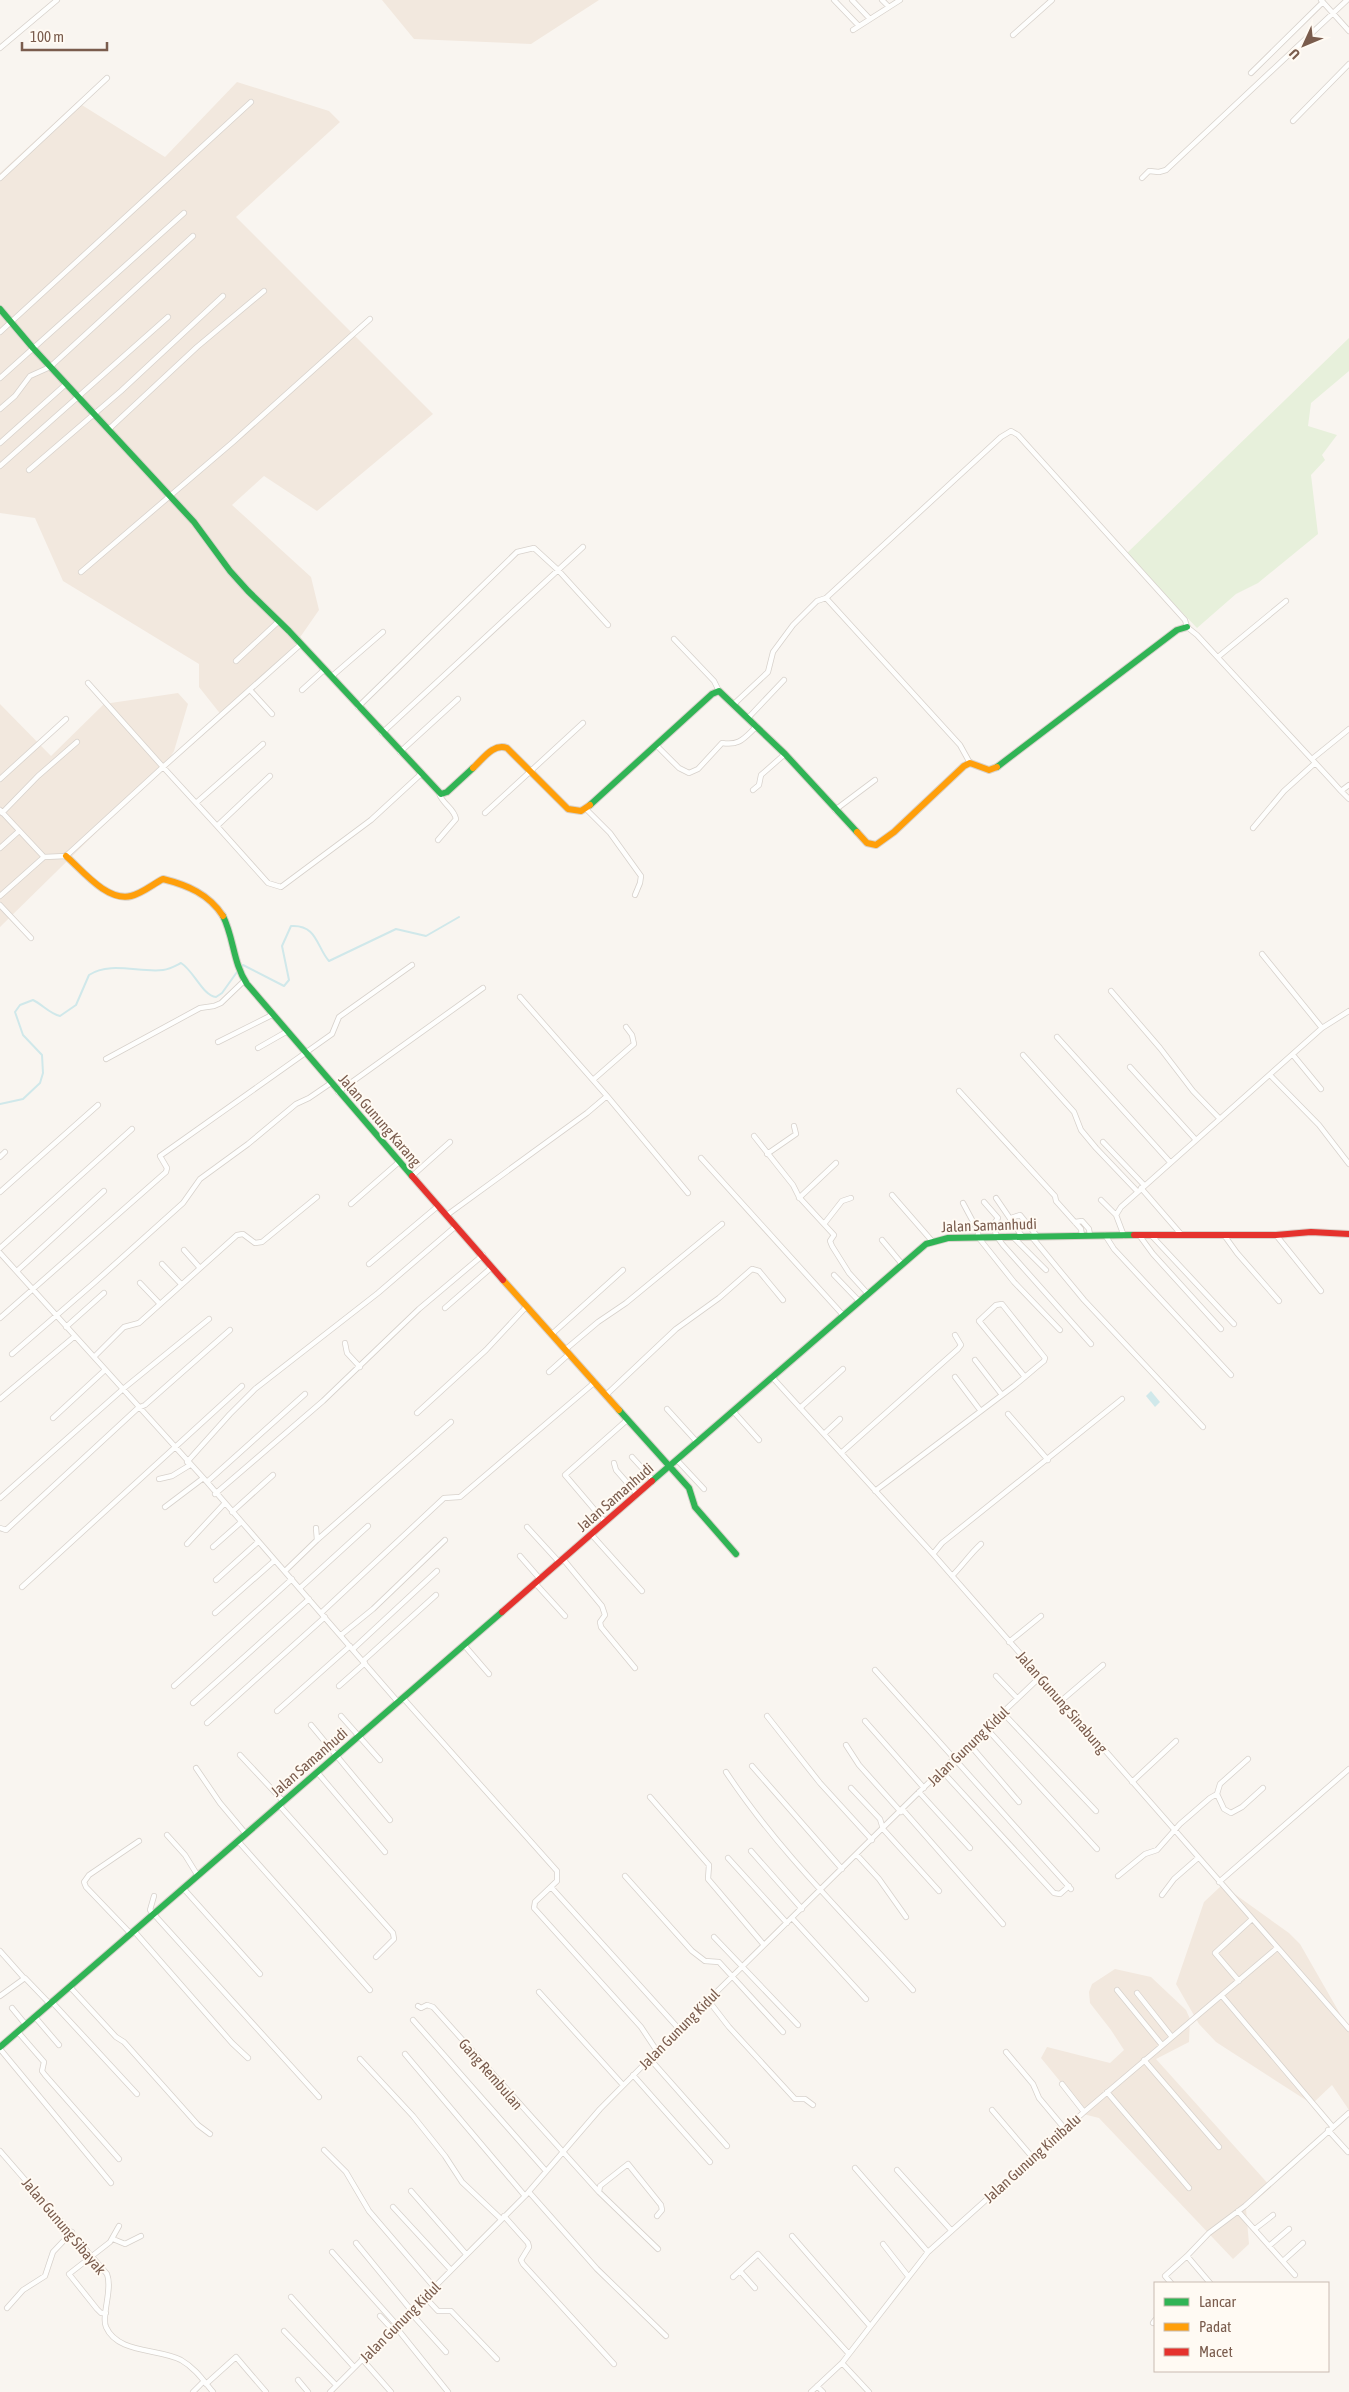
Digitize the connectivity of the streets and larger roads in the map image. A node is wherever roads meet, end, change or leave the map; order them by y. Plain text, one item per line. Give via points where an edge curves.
1 (57, 0) edge
2 (834, 0) edge
3 (852, 0) edge
4 (882, 0) edge
5 (900, 0) edge
6 (1052, 0) edge
7 (1347, 0) edge
8 (1322, 1) edge
9 (889, 7) junction
10 (1332, 12) junction
11 (870, 19) junction
12 (859, 26) junction
13 (852, 30) dead end
14 (1349, 31) edge
15 (1013, 35) dead end
16 (0, 48) edge
17 (1349, 64) edge
18 (1251, 73) dead end
19 (107, 78) dead end
20 (251, 102) dead end
21 (1293, 121) dead end
22 (0, 178) edge
23 (1142, 178) dead end
24 (184, 213) dead end
25 (193, 236) dead end
26 (264, 291) dead end
27 (222, 296) dead end
28 (0, 309) edge
29 (168, 317) dead end
30 (370, 318) dead end
31 (11, 322) junction
32 (0, 332) edge
33 (33, 348) junction
34 (50, 366) junction
35 (0, 378) edge
36 (66, 384) junction
37 (80, 397) junction
38 (0, 409) edge
39 (94, 414) junction
40 (109, 429) junction
41 (0, 443) edge
42 (0, 466) edge
43 (29, 470) dead end
44 (171, 497) junction
45 (583, 547) dead end
46 (558, 570) junction
47 (81, 572) dead end
48 (826, 598) junction
49 (1286, 601) dead end
50 (278, 621) junction
51 (608, 625) dead end
52 (1187, 627) junction
53 (384, 632) dead end
54 (674, 639) dead end
55 (301, 644) junction
56 (1218, 657) junction
57 (236, 661) dead end
58 (324, 670) junction
59 (331, 677) junction
60 (784, 680) dead end
61 (88, 683) dead end
62 (302, 690) dead end
63 (251, 691) junction
64 (719, 691) junction
65 (458, 699) dead end
66 (734, 704) junction
67 (358, 707) junction
68 (272, 714) dead end
69 (66, 718) dead end
70 (748, 718) junction
71 (583, 723) dead end
72 (757, 726) junction
73 (1349, 729) edge
74 (382, 733) junction
75 (77, 742) dead end
76 (263, 744) dead end
77 (657, 746) junction
78 (400, 752) junction
79 (785, 754) junction
80 (1313, 761) junction
81 (970, 763) junction
82 (163, 768) junction
83 (530, 772) junction
84 (421, 774) junction
85 (270, 776) dead end
86 (0, 779) edge
87 (875, 780) dead end
88 (1349, 785) edge
89 (753, 790) dead end
90 (1342, 791) junction
91 (439, 793) junction
92 (1349, 799) edge
93 (196, 803) junction
94 (586, 809) junction
95 (835, 810) junction
96 (1, 811) edge
97 (485, 813) dead end
98 (217, 826) junction
99 (1252, 828) dead end
100 (19, 831) junction
101 (438, 840) dead end
102 (0, 848) edge
103 (66, 856) junction
104 (44, 857) junction
105 (635, 895) dead end
106 (0, 896) edge
107 (0, 905) edge
108 (31, 938) dead end
109 (1262, 954) dead end
110 (412, 966) dead end
111 (245, 980) junction
112 (483, 988) dead end
113 (1111, 991) dead end
114 (520, 997) dead end
115 (1349, 1011) edge
116 (272, 1015) junction
117 (626, 1028) dead end
118 (1322, 1028) junction
119 (286, 1032) junction
120 (1057, 1037) dead end
121 (218, 1042) dead end
122 (258, 1048) dead end
123 (305, 1054) junction
124 (1292, 1054) junction
125 (1023, 1055) dead end
126 (106, 1059) dead end
127 (1130, 1067) dead end
128 (1270, 1075) junction
129 (594, 1079) junction
130 (331, 1083) junction
131 (1321, 1089) dead end
132 (960, 1091) dead end
133 (338, 1092) junction
134 (607, 1096) junction
135 (98, 1105) dead end
136 (1220, 1119) junction
137 (794, 1126) dead end
138 (132, 1129) dead end
139 (754, 1136) dead end
140 (1196, 1140) junction
141 (450, 1142) dead end
142 (1103, 1142) dead end
143 (6, 1152) dead end
144 (767, 1154) junction
145 (0, 1157) edge
146 (701, 1158) dead end
147 (399, 1162) junction
148 (1170, 1162) junction
149 (836, 1163) dead end
150 (1349, 1164) edge
151 (412, 1176) junction
152 (1141, 1188) junction
153 (104, 1190) dead end
154 (0, 1192) edge
155 (688, 1193) dead end
156 (892, 1195) dead end
157 (317, 1197) dead end
158 (800, 1198) junction
159 (851, 1198) dead end
160 (996, 1198) dead end
161 (1101, 1200) dead end
162 (984, 1202) dead end
163 (963, 1203) dead end
164 (351, 1204) dead end
165 (438, 1206) junction
166 (448, 1215) junction
167 (1116, 1215) junction
168 (1011, 1218) junction
169 (1075, 1222) junction
170 (722, 1224) dead end
171 (824, 1224) junction
172 (456, 1226) junction
173 (1180, 1233) junction
174 (1224, 1234) junction
175 (1349, 1234) edge
176 (1082, 1235) junction
177 (1090, 1235) junction
178 (1105, 1235) junction
179 (1139, 1235) junction
180 (1151, 1235) junction
181 (1276, 1235) junction
182 (1022, 1236) junction
183 (1034, 1236) junction
184 (1124, 1236) junction
185 (997, 1237) junction
186 (1014, 1237) junction
187 (978, 1238) junction
188 (882, 1240) dead end
189 (932, 1241) junction
190 (0, 1248) edge
191 (184, 1250) dead end
192 (0, 1253) edge
193 (483, 1255) junction
194 (2, 1259) edge
195 (162, 1264) dead end
196 (370, 1264) dead end
197 (902, 1264) junction
198 (492, 1267) junction
199 (200, 1268) junction
200 (623, 1270) dead end
201 (1046, 1270) dead end
202 (17, 1271) junction
203 (834, 1275) dead end
204 (140, 1284) dead end
205 (181, 1284) junction
206 (32, 1288) junction
207 (1321, 1291) dead end
208 (104, 1293) dead end
209 (868, 1294) junction
210 (784, 1300) dead end
211 (859, 1301) junction
212 (1279, 1301) dead end
213 (160, 1304) junction
214 (526, 1307) junction
215 (445, 1308) dead end
216 (56, 1315) junction
217 (843, 1315) junction
218 (0, 1318) edge
219 (208, 1319) dead end
220 (1234, 1324) dead end
221 (66, 1327) junction
222 (1221, 1329) dead end
223 (230, 1330) dead end
224 (1060, 1330) dead end
225 (552, 1334) junction
226 (954, 1335) dead end
227 (75, 1336) junction
228 (345, 1342) dead end
229 (1091, 1344) dead end
230 (567, 1352) junction
231 (12, 1354) dead end
232 (94, 1357) junction
233 (975, 1360) dead end
234 (360, 1366) junction
235 (843, 1369) dead end
236 (105, 1370) junction
237 (549, 1372) dead end
238 (1231, 1375) dead end
239 (772, 1377) junction
240 (954, 1377) dead end
241 (1024, 1377) junction
242 (595, 1382) junction
243 (242, 1386) dead end
244 (123, 1389) junction
245 (305, 1394) dead end
246 (606, 1395) junction
247 (1002, 1395) junction
248 (0, 1399) edge
249 (1122, 1399) dead end
250 (138, 1408) junction
251 (800, 1408) junction
252 (667, 1409) dead end
253 (980, 1410) junction
254 (733, 1411) junction
255 (417, 1413) dead end
256 (1008, 1414) dead end
257 (54, 1418) dead end
258 (840, 1419) dead end
259 (627, 1420) junction
260 (451, 1422) dead end
261 (1203, 1427) dead end
262 (824, 1434) junction
263 (759, 1440) dead end
264 (697, 1442) junction
265 (176, 1448) junction
266 (841, 1453) junction
267 (632, 1457) dead end
268 (677, 1460) junction
269 (1048, 1460) junction
270 (614, 1463) dead end
271 (188, 1464) junction
272 (669, 1466) junction
273 (273, 1476) dead end
274 (202, 1479) junction
275 (159, 1480) dead end
276 (653, 1480) junction
277 (207, 1482) junction
278 (704, 1489) dead end
279 (875, 1491) junction
280 (215, 1494) junction
281 (637, 1494) junction
282 (0, 1498) edge
283 (224, 1504) junction
284 (165, 1507) dead end
285 (232, 1512) junction
286 (605, 1522) junction
287 (240, 1523) junction
288 (368, 1526) dead end
289 (527, 1527) dead end
290 (0, 1528) edge
291 (316, 1528) dead end
292 (591, 1534) junction
293 (317, 1540) junction
294 (445, 1540) dead end
295 (258, 1542) junction
296 (187, 1544) dead end
297 (982, 1544) dead end
298 (212, 1547) dead end
299 (736, 1554) dead end
300 (933, 1554) junction
301 (520, 1556) dead end
302 (561, 1560) junction
303 (274, 1561) junction
304 (437, 1570) dead end
305 (285, 1571) junction
306 (952, 1576) junction
307 (292, 1579) junction
308 (216, 1580) dead end
309 (537, 1581) junction
310 (22, 1587) dead end
311 (300, 1588) junction
312 (642, 1591) dead end
313 (436, 1595) dead end
314 (309, 1599) junction
315 (215, 1613) dead end
316 (323, 1615) junction
317 (565, 1616) dead end
318 (1041, 1616) dead end
319 (341, 1635) junction
320 (1009, 1642) junction
321 (464, 1645) junction
322 (351, 1648) junction
323 (364, 1662) junction
324 (1103, 1665) dead end
325 (635, 1668) dead end
326 (875, 1670) dead end
327 (489, 1674) dead end
328 (996, 1676) dead end
329 (1040, 1677) junction
330 (174, 1686) dead end
331 (339, 1686) dead end
332 (1017, 1698) junction
333 (400, 1700) junction
334 (1061, 1700) junction
335 (193, 1703) dead end
336 (276, 1711) dead end
337 (1003, 1713) junction
338 (341, 1716) dead end
339 (767, 1716) dead end
340 (865, 1721) dead end
341 (208, 1723) dead end
342 (311, 1725) dead end
343 (987, 1729) junction
344 (359, 1736) junction
345 (1176, 1740) dead end
346 (846, 1745) dead end
347 (970, 1745) junction
348 (240, 1755) dead end
349 (336, 1756) junction
350 (956, 1759) junction
351 (1248, 1759) dead end
352 (380, 1760) dead end
353 (752, 1766) dead end
354 (196, 1768) dead end
355 (1349, 1769) edge
356 (942, 1771) junction
357 (317, 1772) junction
358 (726, 1772) dead end
359 (1132, 1782) junction
360 (850, 1788) dead end
361 (924, 1788) junction
362 (1263, 1788) dead end
363 (919, 1792) junction
364 (1217, 1794) junction
365 (650, 1797) dead end
366 (1019, 1802) dead end
367 (281, 1803) junction
368 (902, 1811) junction
369 (1096, 1811) dead end
370 (390, 1820) dead end
371 (883, 1829) junction
372 (1174, 1831) junction
373 (246, 1834) junction
374 (167, 1835) dead end
375 (872, 1840) junction
376 (139, 1841) dead end
377 (238, 1841) junction
378 (970, 1848) dead end
379 (1097, 1849) dead end
380 (751, 1851) dead end
381 (385, 1852) dead end
382 (857, 1855) junction
383 (728, 1858) dead end
384 (1198, 1858) junction
385 (842, 1869) junction
386 (198, 1876) junction
387 (625, 1876) dead end
388 (1118, 1876) dead end
389 (1219, 1882) junction
390 (552, 1887) junction
391 (183, 1888) junction
392 (820, 1890) junction
393 (939, 1891) dead end
394 (1162, 1895) dead end
395 (154, 1896) dead end
396 (802, 1909) junction
397 (154, 1914) junction
398 (906, 1917) dead end
399 (792, 1918) junction
400 (1252, 1919) junction
401 (787, 1922) junction
402 (1003, 1924) dead end
403 (132, 1932) junction
404 (714, 1937) dead end
405 (764, 1944) junction
406 (1278, 1948) junction
407 (0, 1952) edge
408 (376, 1957) dead end
409 (742, 1965) junction
410 (260, 1974) dead end
411 (732, 1975) junction
412 (24, 1978) junction
413 (1239, 1981) junction
414 (70, 1987) junction
415 (370, 1990) dead end
416 (913, 1990) dead end
417 (1117, 1990) dead end
418 (538, 1992) dead end
419 (1137, 1993) dead end
420 (0, 1996) edge
421 (1222, 1996) junction
422 (866, 1999) dead end
423 (708, 2000) junction
424 (51, 2003) junction
425 (418, 2006) dead end
426 (12, 2008) dead end
427 (35, 2017) junction
428 (413, 2020) dead end
429 (26, 2025) junction
430 (798, 2025) dead end
431 (1349, 2028) edge
432 (679, 2029) junction
433 (18, 2032) junction
434 (783, 2032) dead end
435 (1172, 2037) junction
436 (59, 2045) dead end
437 (1162, 2045) junction
438 (0, 2048) edge
439 (657, 2051) junction
440 (1006, 2052) dead end
441 (405, 2054) dead end
442 (248, 2058) dead end
443 (360, 2059) dead end
444 (650, 2059) junction
445 (1144, 2060) junction
446 (633, 2075) junction
447 (1062, 2084) dead end
448 (623, 2085) junction
449 (1107, 2092) junction
450 (137, 2094) dead end
451 (320, 2097) dead end
452 (813, 2105) dead end
453 (992, 2110) dead end
454 (1084, 2112) junction
455 (1349, 2112) edge
456 (1330, 2128) junction
457 (1065, 2129) junction
458 (210, 2134) dead end
459 (727, 2146) dead end
460 (1219, 2148) dead end
461 (0, 2150) edge
462 (324, 2150) dead end
463 (562, 2152) junction
464 (1348, 2152) dead end
465 (1033, 2158) junction
466 (120, 2159) dead end
467 (710, 2162) dead end
468 (855, 2168) dead end
469 (897, 2170) dead end
470 (546, 2171) junction
471 (112, 2183) dead end
472 (1188, 2188) dead end
473 (411, 2191) dead end
474 (599, 2192) junction
475 (527, 2194) junction
476 (393, 2207) dead end
477 (1238, 2211) junction
478 (1273, 2215) dead end
479 (657, 2216) dead end
480 (503, 2218) junction
481 (119, 2226) dead end
482 (1289, 2229) dead end
483 (951, 2230) junction
484 (1254, 2230) junction
485 (72, 2232) junction
486 (141, 2236) dead end
487 (792, 2236) dead end
488 (113, 2239) junction
489 (356, 2243) dead end
490 (1303, 2243) dead end
491 (882, 2244) dead end
492 (1269, 2246) junction
493 (658, 2249) dead end
494 (332, 2252) dead end
495 (928, 2252) junction
496 (466, 2254) junction
497 (92, 2255) junction
498 (1187, 2256) junction
499 (1283, 2261) junction
500 (451, 2270) junction
501 (740, 2271) junction
502 (1295, 2274) dead end
503 (908, 2276) junction
504 (733, 2277) dead end
505 (1171, 2282) edge
506 (1209, 2282) edge
507 (434, 2287) junction
508 (755, 2288) dead end
509 (424, 2296) junction
510 (291, 2298) dead end
511 (7, 2308) dead end
512 (411, 2311) junction
513 (106, 2313) junction
514 (380, 2316) dead end
515 (870, 2326) junction
516 (394, 2327) junction
517 (284, 2331) dead end
518 (666, 2336) dead end
519 (446, 2352) dead end
520 (849, 2354) junction
521 (362, 2359) junction
522 (497, 2359) dead end
523 (842, 2363) junction
524 (614, 2364) dead end
525 (354, 2367) junction
526 (298, 2380) dead end
527 (205, 2382) junction
528 (336, 2385) junction
529 (817, 2386) junction
530 (193, 2392) edge
531 (213, 2392) edge
532 (266, 2392) edge
533 (308, 2392) edge
534 (330, 2392) edge
535 (391, 2392) edge
536 (448, 2392) edge
537 (811, 2392) edge
538 (823, 2392) edge
539 (869, 2392) edge

1 - 16 street
2 - 12 street
3 - 11 street
4 - 9 street
5 - 9 street
6 - 15 street
7 - 10 street
8 - 10 street
8 - 18 street
9 - 11 street
10 - 14 street
10 - 23 street via 1166,170 1148,171
11 - 12 street
12 - 13 street
17 - 21 street
19 - 22 street
20 - 31 street
24 - 33 street
25 - 34 street
26 - 40 street via 197,347
27 - 39 street
28 - 31 street
29 - 37 street
30 - 44 street
31 - 32 street
31 - 33 street
33 - 34 street
33 - 35 street
34 - 36 street
34 - 38 street via 30,376
36 - 37 street
36 - 41 street
37 - 39 street
37 - 42 street
39 - 40 street
39 - 43 street
40 - 44 street
44 - 47 street
44 - 50 street via 203,532 230,571
45 - 46 street
46 - 51 street
46 - 67 street via 534,548 517,552
46 - 74 street
48 - 52 street via 1011,431 1185,620
48 - 66 street via 817,601 793,625 773,652 768,672
48 - 81 street via 960,745
49 - 56 street
50 - 55 street
50 - 57 street
52 - 56 street
52 - 81 street via 1177,630 1000,766 989,770
53 - 59 street
54 - 64 street via 714,681
55 - 58 street
55 - 63 street
56 - 80 street
58 - 59 street
58 - 62 street
59 - 67 street
60 - 70 street
61 - 82 street
63 - 68 street
63 - 82 street
64 - 66 street
64 - 77 street
65 - 78 street
66 - 70 street
67 - 74 street
69 - 86 street
70 - 72 street
71 - 83 street
72 - 77 street via 738,743 722,743 698,769 690,773 679,768
72 - 79 street
73 - 80 street
74 - 78 street
75 - 96 street
76 - 93 street
77 - 94 street
78 - 84 street
79 - 89 street via 761,775
79 - 95 street
80 - 90 street
80 - 99 street
81 - 95 street via 876,845 867,843
82 - 93 street
82 - 103 street
83 - 91 street via 507,748 498,746 447,792
83 - 94 street via 568,809
83 - 97 street
84 - 91 street
84 - 98 street via 371,820 282,887 268,883
85 - 98 street
87 - 95 street
88 - 90 street
90 - 92 street
91 - 101 street via 456,817
93 - 98 street
94 - 105 street via 610,833 640,876
96 - 100 street
100 - 102 street
100 - 104 street
103 - 104 street
103 - 111 street, Jalan Gunung Karang via 119,897 132,896 163,880 200,892 212,901 226,920 236,964
104 - 106 street
107 - 108 street
109 - 118 street
110 - 123 street via 338,1018 332,1034
111 - 116 street, Jalan Gunung Karang
111 - 126 street via 221,1003 200,1008
112 - 133 street
113 - 136 street
114 - 129 street
115 - 118 street
116 - 119 street, Jalan Gunung Karang
116 - 121 street
117 - 129 street via 634,1044
118 - 124 street
119 - 122 street
119 - 123 street, Jalan Gunung Karang
120 - 148 street
123 - 130 street, Jalan Gunung Karang
123 - 206 street via 160,1156 166,1172
124 - 128 street
124 - 131 street
125 - 152 street via 1074,1112 1080,1128 1092,1144
127 - 140 street
128 - 136 street
128 - 150 street via 1319,1125
129 - 134 street
130 - 133 street, Jalan Gunung Karang
130 - 216 street via 296,1104 200,1179 183,1203
132 - 169 street
133 - 147 street, Jalan Gunung Karang
134 - 155 street
134 - 166 street
135 - 154 street
136 - 140 street
137 - 144 street via 796,1134
138 - 190 street
139 - 144 street
140 - 148 street
141 - 151 street
142 - 152 street
143 - 145 street
144 - 158 street
146 - 217 street
147 - 151 street, Jalan Gunung Karang
147 - 164 street
148 - 152 street
149 - 158 street
151 - 165 street, Jalan Gunung Karang
152 - 167 street
152 - 173 street
153 - 202 street
156 - 189 street
157 - 199 street via 262,1242 255,1242 243,1234 237,1235
158 - 171 street
159 - 171 street via 842,1201
160 - 168 street
161 - 167 street
162 - 185 street via 998,1218 993,1224
163 - 187 street via 978,1231
165 - 166 street, Jalan Gunung Karang
165 - 196 street
166 - 172 street, Jalan Gunung Karang
167 - 184 street
168 - 182 street
168 - 183 street via 1020,1216
169 - 176 street
169 - 177 street via 1082,1221
170 - 230 street via 598,1322
171 - 209 street via 834,1235 830,1242 832,1246 849,1273
172 - 193 street, Jalan Gunung Karang
172 - 271 street via 378,1293 256,1389
173 - 174 street, Jalan Samanhudi
173 - 180 street, Jalan Samanhudi
174 - 181 street, Jalan Samanhudi
174 - 212 street
175 - 181 street, Jalan Samanhudi via 1311,1232
176 - 177 street, Jalan Samanhudi
176 - 183 street, Jalan Samanhudi
177 - 178 street, Jalan Samanhudi
178 - 184 street, Jalan Samanhudi
178 - 238 street via 1114,1250
179 - 180 street, Jalan Samanhudi
179 - 184 street, Jalan Samanhudi
179 - 222 street
180 - 220 street
181 - 207 street
182 - 183 street, Jalan Samanhudi
182 - 186 street, Jalan Samanhudi
183 - 261 street via 1084,1300
185 - 186 street, Jalan Samanhudi
185 - 187 street, Jalan Samanhudi
185 - 229 street
186 - 201 street
187 - 189 street, Jalan Samanhudi
187 - 224 street
188 - 197 street
189 - 197 street, Jalan Samanhudi
191 - 199 street
192 - 194 street
193 - 198 street, Jalan Gunung Karang
193 - 234 street via 419,1309
194 - 202 street
195 - 205 street
197 - 209 street, Jalan Samanhudi
198 - 214 street, Jalan Gunung Karang
198 - 215 street
199 - 205 street
200 - 225 street
202 - 206 street
203 - 211 street
204 - 213 street
205 - 213 street
206 - 216 street
206 - 218 street
208 - 221 street
209 - 211 street, Jalan Samanhudi
210 - 246 street via 759,1272 752,1269 676,1329
211 - 217 street, Jalan Samanhudi
213 - 232 street via 139,1323 124,1327
214 - 225 street, Jalan Gunung Karang
214 - 255 street via 486,1350
216 - 221 street
216 - 231 street
217 - 239 street, Jalan Samanhudi
219 - 244 street
221 - 227 street
223 - 250 street
225 - 230 street, Jalan Gunung Karang
226 - 266 street via 960,1341 958,1349
227 - 232 street
227 - 248 street
228 - 234 street via 347,1353
230 - 237 street
230 - 242 street, Jalan Gunung Karang
232 - 236 street
233 - 247 street
234 - 280 street
235 - 251 street
236 - 244 street
236 - 257 street
239 - 251 street, Jalan Gunung Sinabung
239 - 254 street, Jalan Samanhudi
240 - 253 street
241 - 241 street via 980,1321 996,1305 1002,1304 1045,1358
241 - 247 street
242 - 246 street, Jalan Gunung Karang
242 - 316 street via 460,1497 444,1498
243 - 265 street
244 - 250 street
244 - 282 street
245 - 277 street
246 - 259 street, Jalan Gunung Karang
247 - 253 street
249 - 269 street
250 - 265 street
250 - 290 street via 6,1530
251 - 262 street, Jalan Gunung Sinabung
252 - 264 street
253 - 279 street
254 - 263 street
254 - 264 street, Jalan Samanhudi
256 - 269 street
258 - 262 street
259 - 272 street, Jalan Gunung Karang
259 - 286 street via 565,1476
260 - 293 street
262 - 266 street, Jalan Gunung Sinabung
264 - 268 street, Jalan Samanhudi
265 - 271 street
265 - 310 street
266 - 279 street, Jalan Gunung Sinabung
267 - 276 street
268 - 272 street, Jalan Samanhudi
268 - 278 street
269 - 300 street via 942,1543
270 - 281 street via 616,1470
271 - 274 street
271 - 275 street via 172,1476
272 - 276 street, Jalan Samanhudi
272 - 299 street, Jalan Gunung Karang via 689,1488 695,1507
273 - 285 street
274 - 277 street
274 - 284 street
276 - 281 street, Jalan Samanhudi
277 - 280 street
279 - 300 street, Jalan Gunung Sinabung
280 - 283 street
281 - 286 street, Jalan Samanhudi
283 - 285 street
283 - 296 street
285 - 287 street
286 - 292 street, Jalan Samanhudi
287 - 295 street
287 - 298 street
288 - 311 street
289 - 302 street
291 - 293 street
292 - 302 street, Jalan Samanhudi
292 - 312 street
293 - 305 street
294 - 319 street
295 - 303 street
295 - 308 street
297 - 306 street
300 - 306 street, Jalan Gunung Sinabung
301 - 309 street
302 - 309 street, Jalan Samanhudi
302 - 325 street via 602,1606 605,1615 600,1626
303 - 305 street
303 - 315 street
304 - 322 street
305 - 307 street
306 - 320 street, Jalan Gunung Sinabung
307 - 311 street
307 - 330 street
309 - 317 street
309 - 321 street, Jalan Samanhudi
311 - 314 street
313 - 323 street
314 - 316 street
314 - 335 street
316 - 319 street
316 - 341 street
318 - 320 street
319 - 322 street
320 - 329 street, Jalan Gunung Sinabung
321 - 327 street
321 - 333 street, Jalan Samanhudi
322 - 323 street
322 - 336 street
323 - 331 street
323 - 333 street
324 - 334 street
326 - 350 street
328 - 332 street
329 - 332 street, Jalan Gunung Kidul
329 - 334 street, Jalan Gunung Sinabung
332 - 337 street, Jalan Gunung Kidul
333 - 344 street, Jalan Samanhudi
333 - 390 street via 557,1871 557,1881
334 - 359 street, Jalan Gunung Sinabung
337 - 343 street, Jalan Gunung Kidul
337 - 369 street
338 - 344 street
339 - 375 street via 820,1783
340 - 361 street
342 - 349 street
343 - 347 street, Jalan Gunung Kidul
343 - 379 street
344 - 349 street, Jalan Samanhudi
344 - 352 street
345 - 359 street
346 - 368 street
347 - 350 street, Jalan Gunung Kidul
347 - 366 street
348 - 367 street
349 - 357 street, Jalan Samanhudi
349 - 370 street
350 - 356 street, Jalan Gunung Kidul
350 - 356 street via 1070,1888 1060,1894 1054,1893
351 - 364 street via 1220,1784
353 - 385 street
354 - 373 street
355 - 389 street
356 - 361 street, Jalan Gunung Kidul
357 - 367 street, Jalan Samanhudi
357 - 381 street
358 - 392 street
359 - 372 street, Jalan Gunung Sinabung
360 - 371 street via 880,1819
361 - 363 street, Jalan Gunung Kidul
362 - 364 street via 1231,1813 1224,1809
363 - 368 street, Jalan Gunung Kidul
363 - 378 street
364 - 372 street
365 - 405 street via 709,1865 708,1879
367 - 373 street, Jalan Samanhudi
367 - 408 street via 393,1934 394,1939
368 - 371 street, Jalan Gunung Kidul
368 - 402 street
371 - 375 street, Jalan Gunung Kidul
371 - 393 street
372 - 384 street, Jalan Gunung Sinabung
372 - 388 street via 1157,1850 1145,1854
373 - 377 street, Jalan Samanhudi
374 - 386 street
375 - 382 street, Jalan Gunung Kidul
376 - 403 street via 89,1875 84,1882
377 - 386 street, Jalan Samanhudi
377 - 415 street
380 - 396 street
382 - 385 street, Jalan Gunung Kidul
382 - 398 street via 880,1879
383 - 401 street
384 - 389 street, Jalan Gunung Sinabung
384 - 394 street via 1174,1879
385 - 392 street, Jalan Gunung Kidul
386 - 391 street, Jalan Samanhudi
387 - 411 street via 692,1951 705,1961 719,1962
389 - 400 street, Jalan Gunung Sinabung
390 - 432 street
390 - 439 street via 535,1902 536,1911 641,2027
391 - 397 street, Jalan Samanhudi
391 - 410 street
392 - 396 street, Jalan Gunung Kidul
392 - 416 street
395 - 397 street via 149,1908
396 - 399 street, Jalan Gunung Kidul
397 - 403 street, Jalan Samanhudi
397 - 451 street
399 - 401 street, Jalan Gunung Kidul
399 - 422 street
400 - 406 street, Jalan Gunung Sinabung
400 - 413 street via 1215,1953
401 - 405 street, Jalan Gunung Kidul
403 - 414 street, Jalan Samanhudi
403 - 442 street
404 - 409 street
405 - 409 street, Jalan Gunung Kidul
406 - 413 street, Jalan Gunung Kinibalu
406 - 431 street, Jalan Gunung Sinabung
407 - 412 street
409 - 411 street, Jalan Gunung Kidul
409 - 430 street
411 - 423 street, Jalan Gunung Kidul
411 - 434 street
412 - 420 street
412 - 424 street
413 - 421 street, Jalan Gunung Kinibalu
414 - 424 street, Jalan Samanhudi
414 - 458 street
417 - 437 street
418 - 448 street
419 - 435 street
421 - 435 street, Jalan Gunung Kinibalu
421 - 456 street
423 - 432 street, Jalan Gunung Kidul
423 - 452 street via 795,2099 804,2099
424 - 427 street, Jalan Samanhudi
424 - 450 street
425 - 463 street, Gang Rembulan via 433,2007
426 - 429 street
427 - 429 street, Jalan Samanhudi
427 - 436 street
428 - 470 street
429 - 433 street, Jalan Samanhudi
432 - 439 street, Jalan Gunung Kidul
433 - 438 street, Jalan Samanhudi
433 - 466 street via 44,2062 42,2071 49,2080
435 - 437 street, Jalan Gunung Kinibalu
437 - 445 street, Jalan Gunung Kinibalu
438 - 471 street
439 - 444 street, Jalan Gunung Kidul
440 - 457 street
441 - 475 street
443 - 480 street via 413,2116 462,2182
444 - 446 street, Jalan Gunung Kidul
444 - 459 street
445 - 449 street, Jalan Gunung Kinibalu
445 - 460 street
446 - 448 street, Jalan Gunung Kidul
446 - 467 street
447 - 454 street
448 - 463 street, Jalan Gunung Kidul
449 - 454 street, Jalan Gunung Kinibalu
449 - 472 street
453 - 465 street
454 - 457 street, Jalan Gunung Kinibalu
455 - 456 street
456 - 464 street
456 - 477 street
457 - 465 street, Jalan Gunung Kinibalu
461 - 485 street, Jalan Gunung Sibayak
462 - 507 street via 346,2172 369,2211
463 - 470 street, Jalan Gunung Kidul
463 - 474 street, Gang Rembulan
465 - 483 street, Jalan Gunung Kinibalu
468 - 495 street
469 - 483 street
470 - 475 street, Jalan Gunung Kidul
473 - 496 street
474 - 479 street via 600,2186 628,2164 661,2205 662,2210
474 - 493 street, Gang Rembulan
475 - 480 street, Jalan Gunung Kidul
475 - 518 street via 597,2270
476 - 500 street
477 - 484 street
477 - 498 street via 1209,2233
478 - 484 street
480 - 496 street, Jalan Gunung Kidul
480 - 524 street via 530,2247 521,2260 523,2264
481 - 488 street
482 - 492 street
483 - 495 street, Jalan Gunung Kinibalu
484 - 492 street
485 - 497 street, Jalan Gunung Sibayak
485 - 511 street via 53,2252 45,2276 24,2290
486 - 488 street via 129,2243
487 - 515 street
488 - 497 street
489 - 512 street
490 - 499 street
491 - 503 street
492 - 499 street
494 - 516 street
495 - 503 street, Jalan Gunung Kinibalu
496 - 500 street, Jalan Gunung Kidul
497 - 513 street, Jalan Gunung Sibayak via 109,2278
497 - 513 street via 69,2276 101,2313
498 - 505 street via 1166,2276
498 - 506 street
499 - 502 street
500 - 507 street, Jalan Gunung Kidul
501 - 504 street
501 - 508 street
501 - 520 street via 758,2254
503 - 515 street, Jalan Gunung Kinibalu
507 - 509 street, Jalan Gunung Kidul
509 - 512 street, Jalan Gunung Kidul
509 - 522 street via 438,2311 451,2311
510 - 525 street
512 - 516 street, Jalan Gunung Kidul
512 - 519 street
513 - 527 street, Jalan Gunung Sibayak via 107,2330 124,2344 177,2358 191,2366
514 - 516 street
515 - 520 street, Jalan Gunung Kinibalu
516 - 521 street, Jalan Gunung Kidul
516 - 536 street
517 - 528 street
520 - 523 street, Jalan Gunung Kinibalu
521 - 525 street, Jalan Gunung Kidul
521 - 535 street
523 - 529 street, Jalan Gunung Kinibalu
523 - 539 street
525 - 528 street, Jalan Gunung Kidul
526 - 533 street
527 - 530 street
527 - 531 street, Jalan Gunung Sibayak
527 - 532 street via 236,2357
528 - 534 street, Jalan Gunung Kidul
529 - 537 street, Jalan Gunung Kinibalu
529 - 538 street

